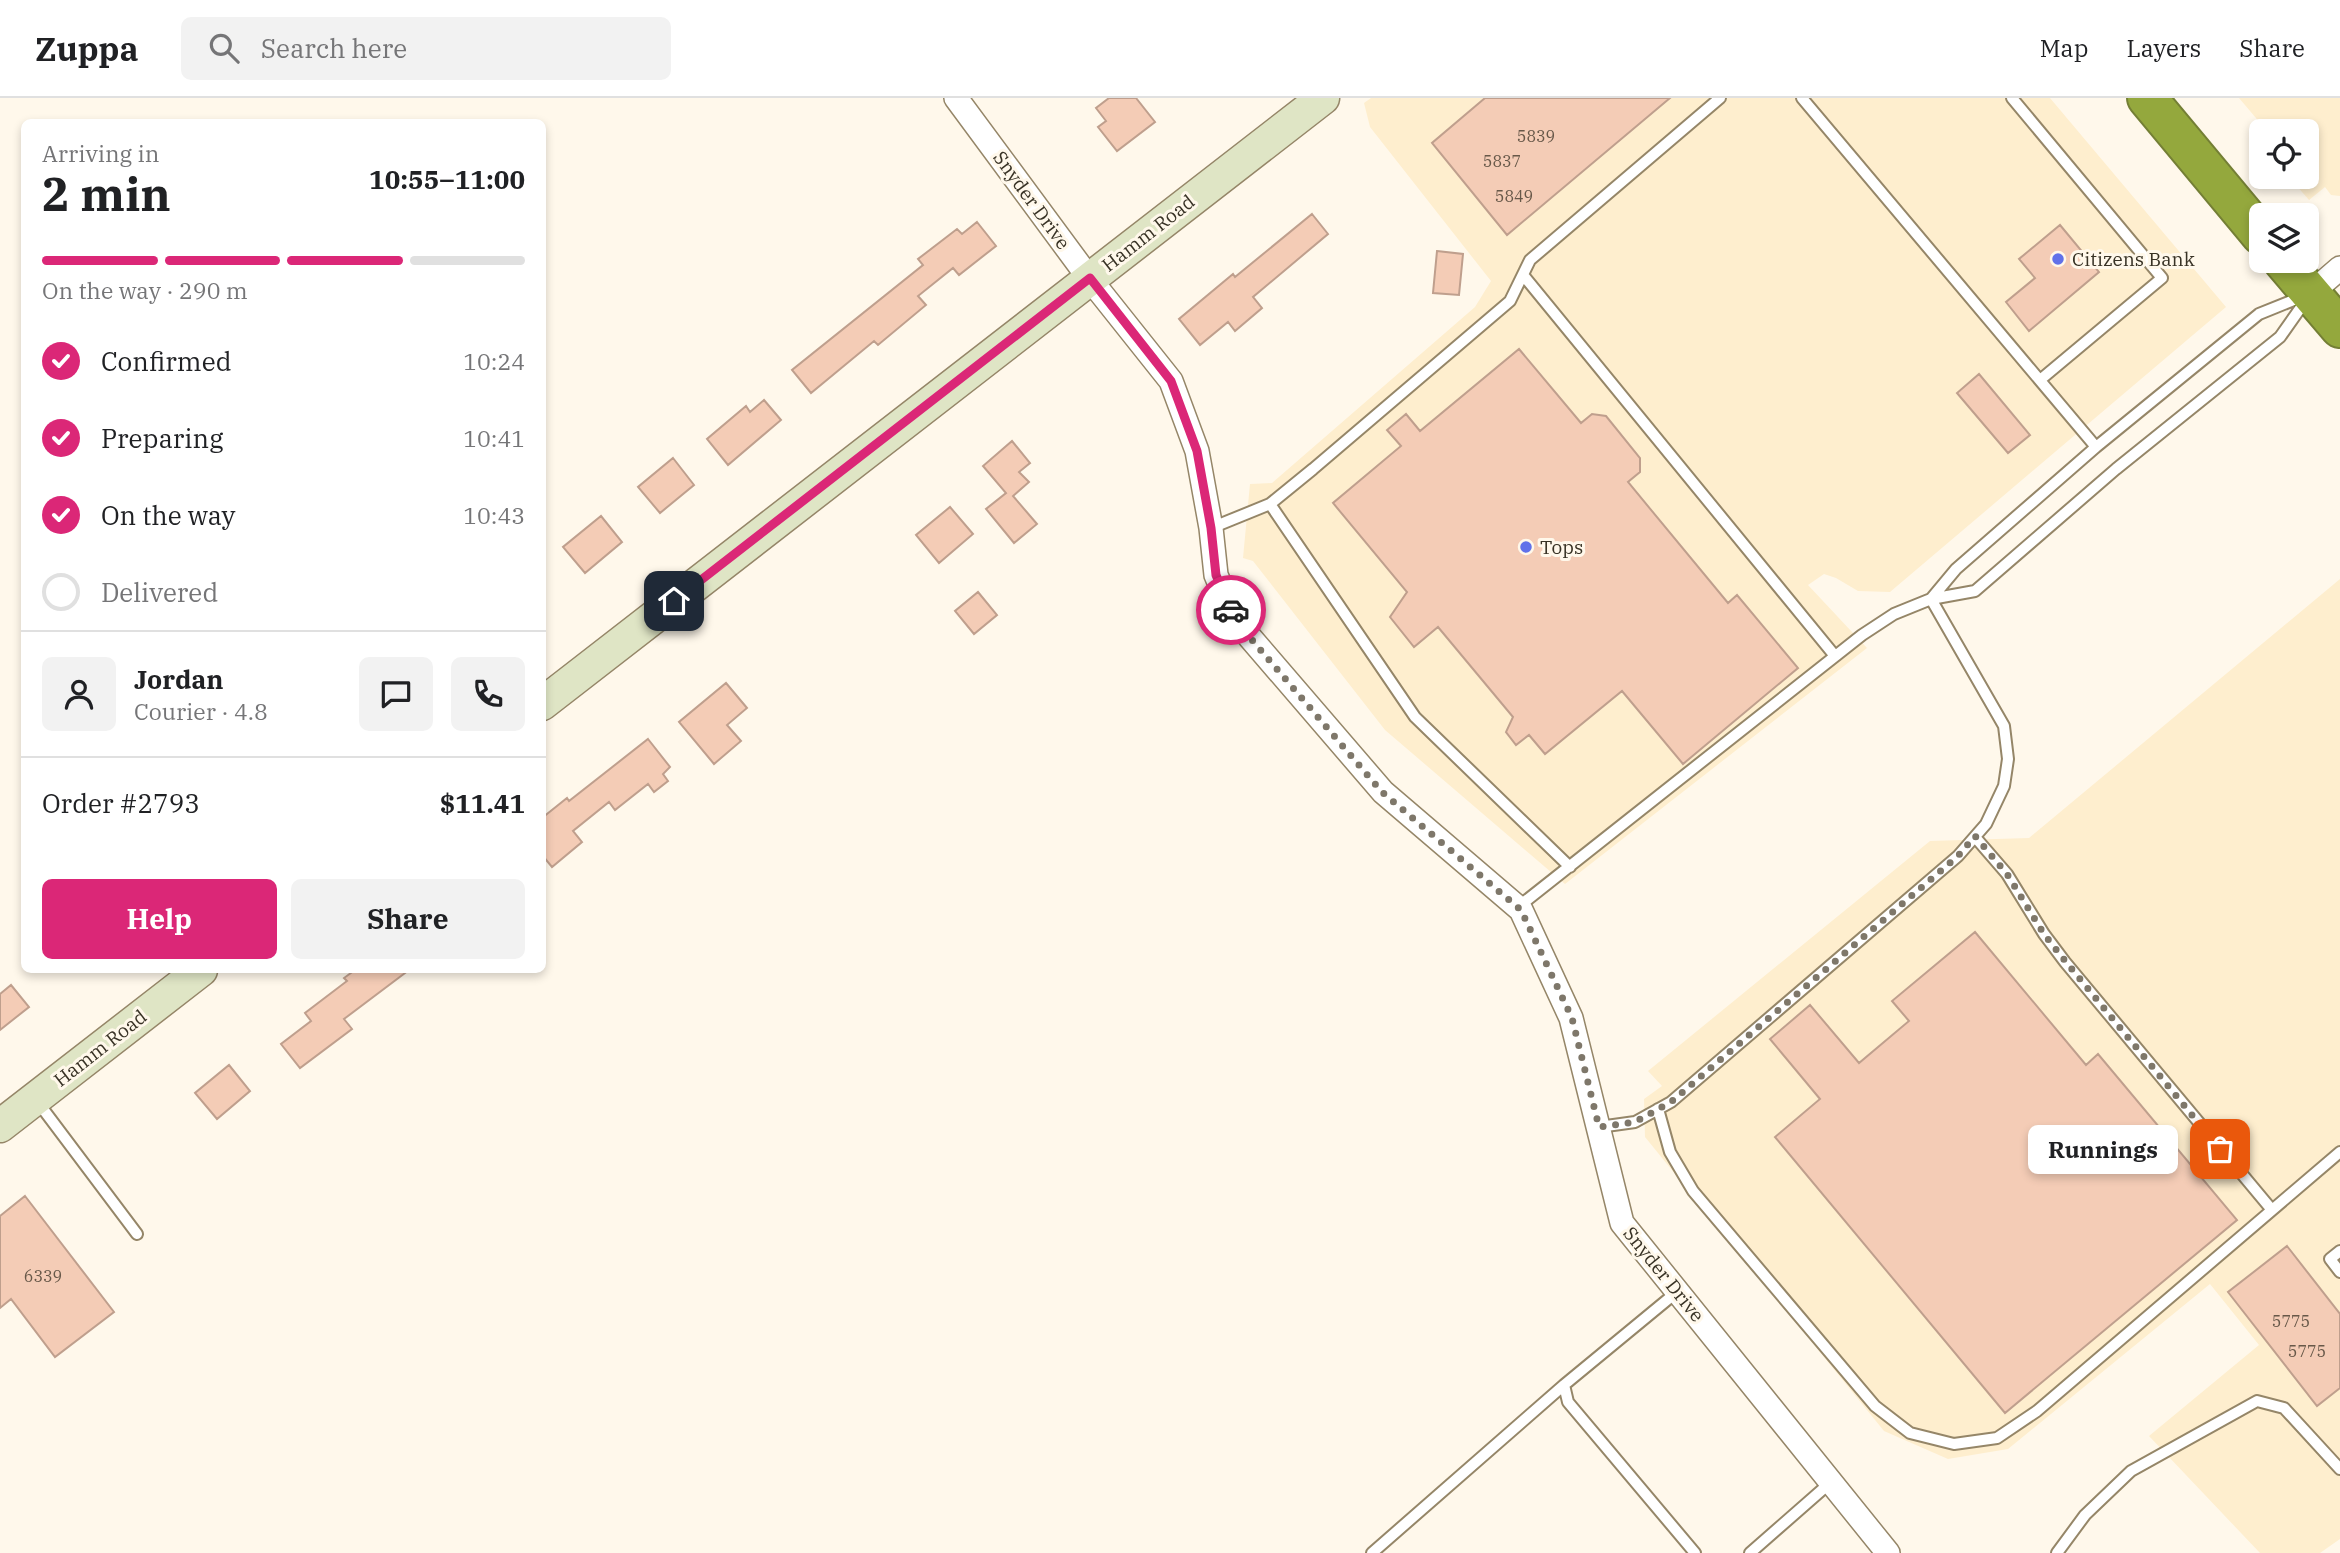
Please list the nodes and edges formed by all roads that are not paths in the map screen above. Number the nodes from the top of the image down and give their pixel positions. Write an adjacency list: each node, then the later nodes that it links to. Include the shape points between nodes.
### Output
1 (956, 98): 11 (street, Snyder Drive)
2 (1323, 98): 11 (street, Hamm Road)
3 (1720, 98): 10 (lane, via 1530,260)
4 (1802, 98): 14 (lane)
5 (2012, 98): 14 (lane, via 2162,278)
6 (2147, 98): 7 (highway)
7 (2249, 221)
8 (2340, 268): 12 (street)
9 (2294, 273): 12 (highway)
10 (1523, 275): 16 (lane, via 1510,301); 19 (lane)
11 (1090, 278): 17 (street, Snyder Drive, via 1171,381 1197,451); 20 (street, Hamm Road)
12 (2311, 293): 13 (highway); 15 (lane, via 2259,314); 18 (lane, via 2280,337 2116,468 1975,591)
13 (2340, 328)
14 (2040, 380): 15 (lane)
15 (2096, 447): 18 (lane, via 1956,569)
16 (1270, 504): 17 (lane); 22 (lane, via 1415,717)
17 (1211, 528): 23 (street, Snyder Drive, via 1216,575 1235,620 1382,792)
18 (1931, 599): 19 (lane, via 1894,614); 21 (lane, via 2004,726 2008,759 2004,786)
19 (1835, 656): 22 (lane)
20 (546, 701)
21 (1975, 836): 26 (lane, via 1947,866); 30 (lane, via 2007,874 2066,962)
22 (1570, 867): 23 (lane)
23 (1518, 908): 28 (street, Snyder Drive, via 1572,1018)
24 (197, 973): 25 (street, Hamm Road)
25 (35, 1099): 27 (street, Hamm Road); 31 (lane)
26 (1658, 1109): 28 (lane, via 1635,1122); 30 (lane, via 1670,1152 1693,1191 1875,1406 1910,1433 1954,1444 1997,1438 2037,1411)
27 (0, 1126)
28 (1599, 1127): 34 (street, Snyder Drive, via 1622,1223)
29 (2340, 1152): 30 (lane)
30 (2272, 1210)
31 (137, 1234)
32 (2340, 1251): 33 (lane, via 2330,1259)
33 (2340, 1272)
34 (1678, 1292): 35 (lane); 37 (street, Snyder Drive)
35 (1564, 1385): 38 (lane); 39 (lane, via 1568,1402)
36 (2340, 1469): 42 (lane, via 2284,1408 2257,1401 2131,1471 2085,1515)
37 (1831, 1482): 40 (lane); 41 (street, Snyder Drive)
38 (1372, 1553)
39 (1695, 1553)
40 (1750, 1553)
41 (1888, 1553)
42 (2057, 1553)

